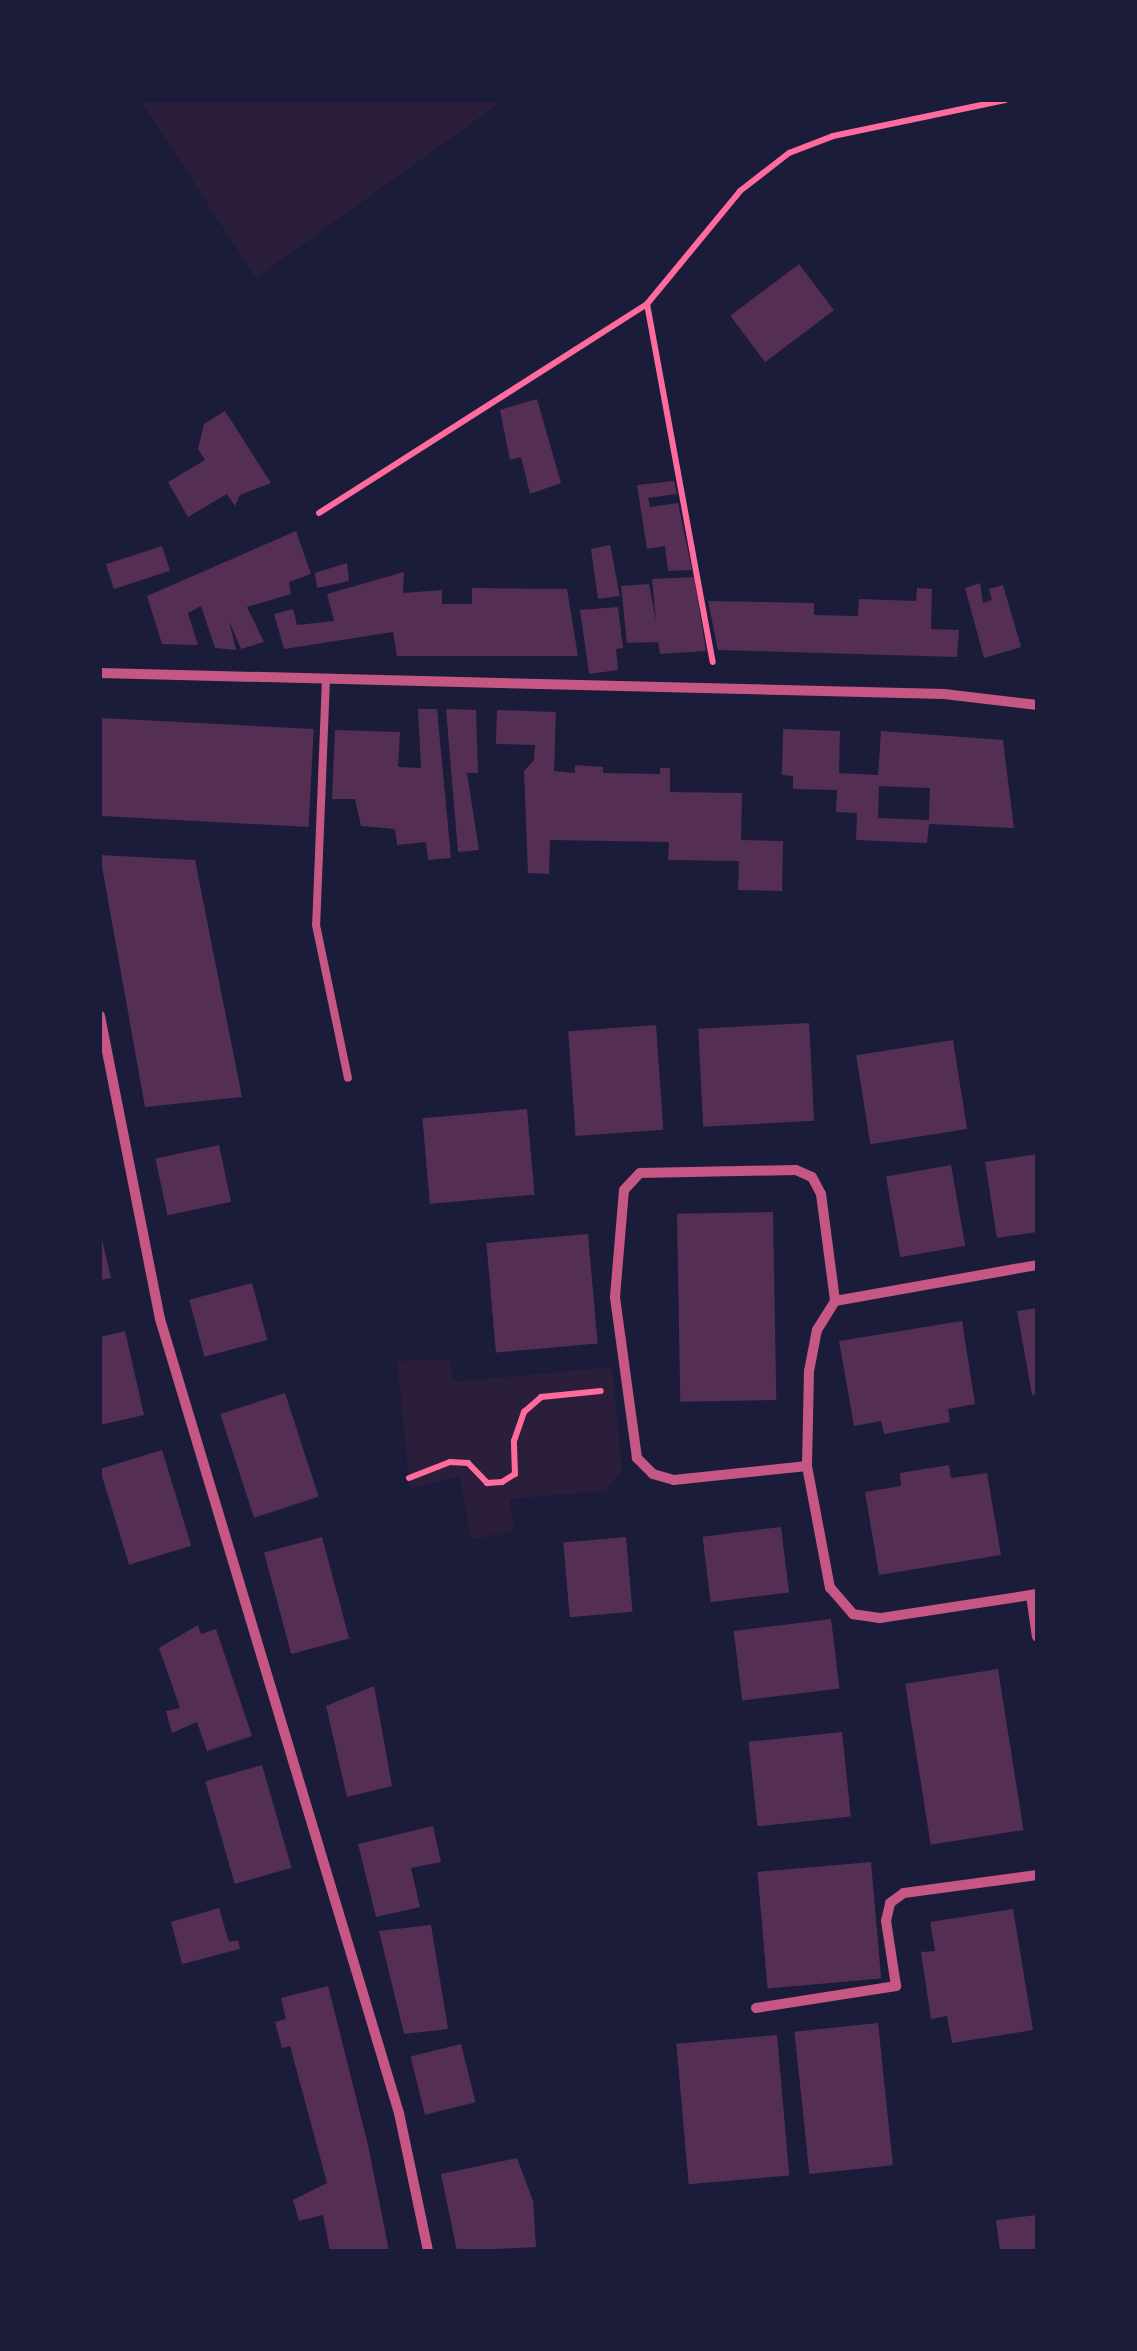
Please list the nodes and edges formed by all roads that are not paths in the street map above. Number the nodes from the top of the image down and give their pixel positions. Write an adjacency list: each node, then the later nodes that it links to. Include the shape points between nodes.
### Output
1 (100, 673): 2 (street)
2 (326, 678): 3 (street, via 944,694); 5 (lane, via 316,925)
3 (1037, 705)
4 (100, 1016): 13 (street, via 160,1319 399,2113)
5 (348, 1078)
6 (1037, 1265): 7 (street)
7 (835, 1301): 8 (street, via 816,1330); 8 (street, via 812,1178 796,1170 640,1173 624,1190 616,1297 637,1458 653,1474 674,1480)
8 (807, 1466): 9 (street, via 830,1588 852,1614 880,1618)
9 (1034, 1594): 10 (street)
10 (1037, 1637)
11 (1037, 1875): 12 (street, via 904,1893 890,1904 886,1921 896,1986)
12 (756, 2008)
13 (428, 2251)

